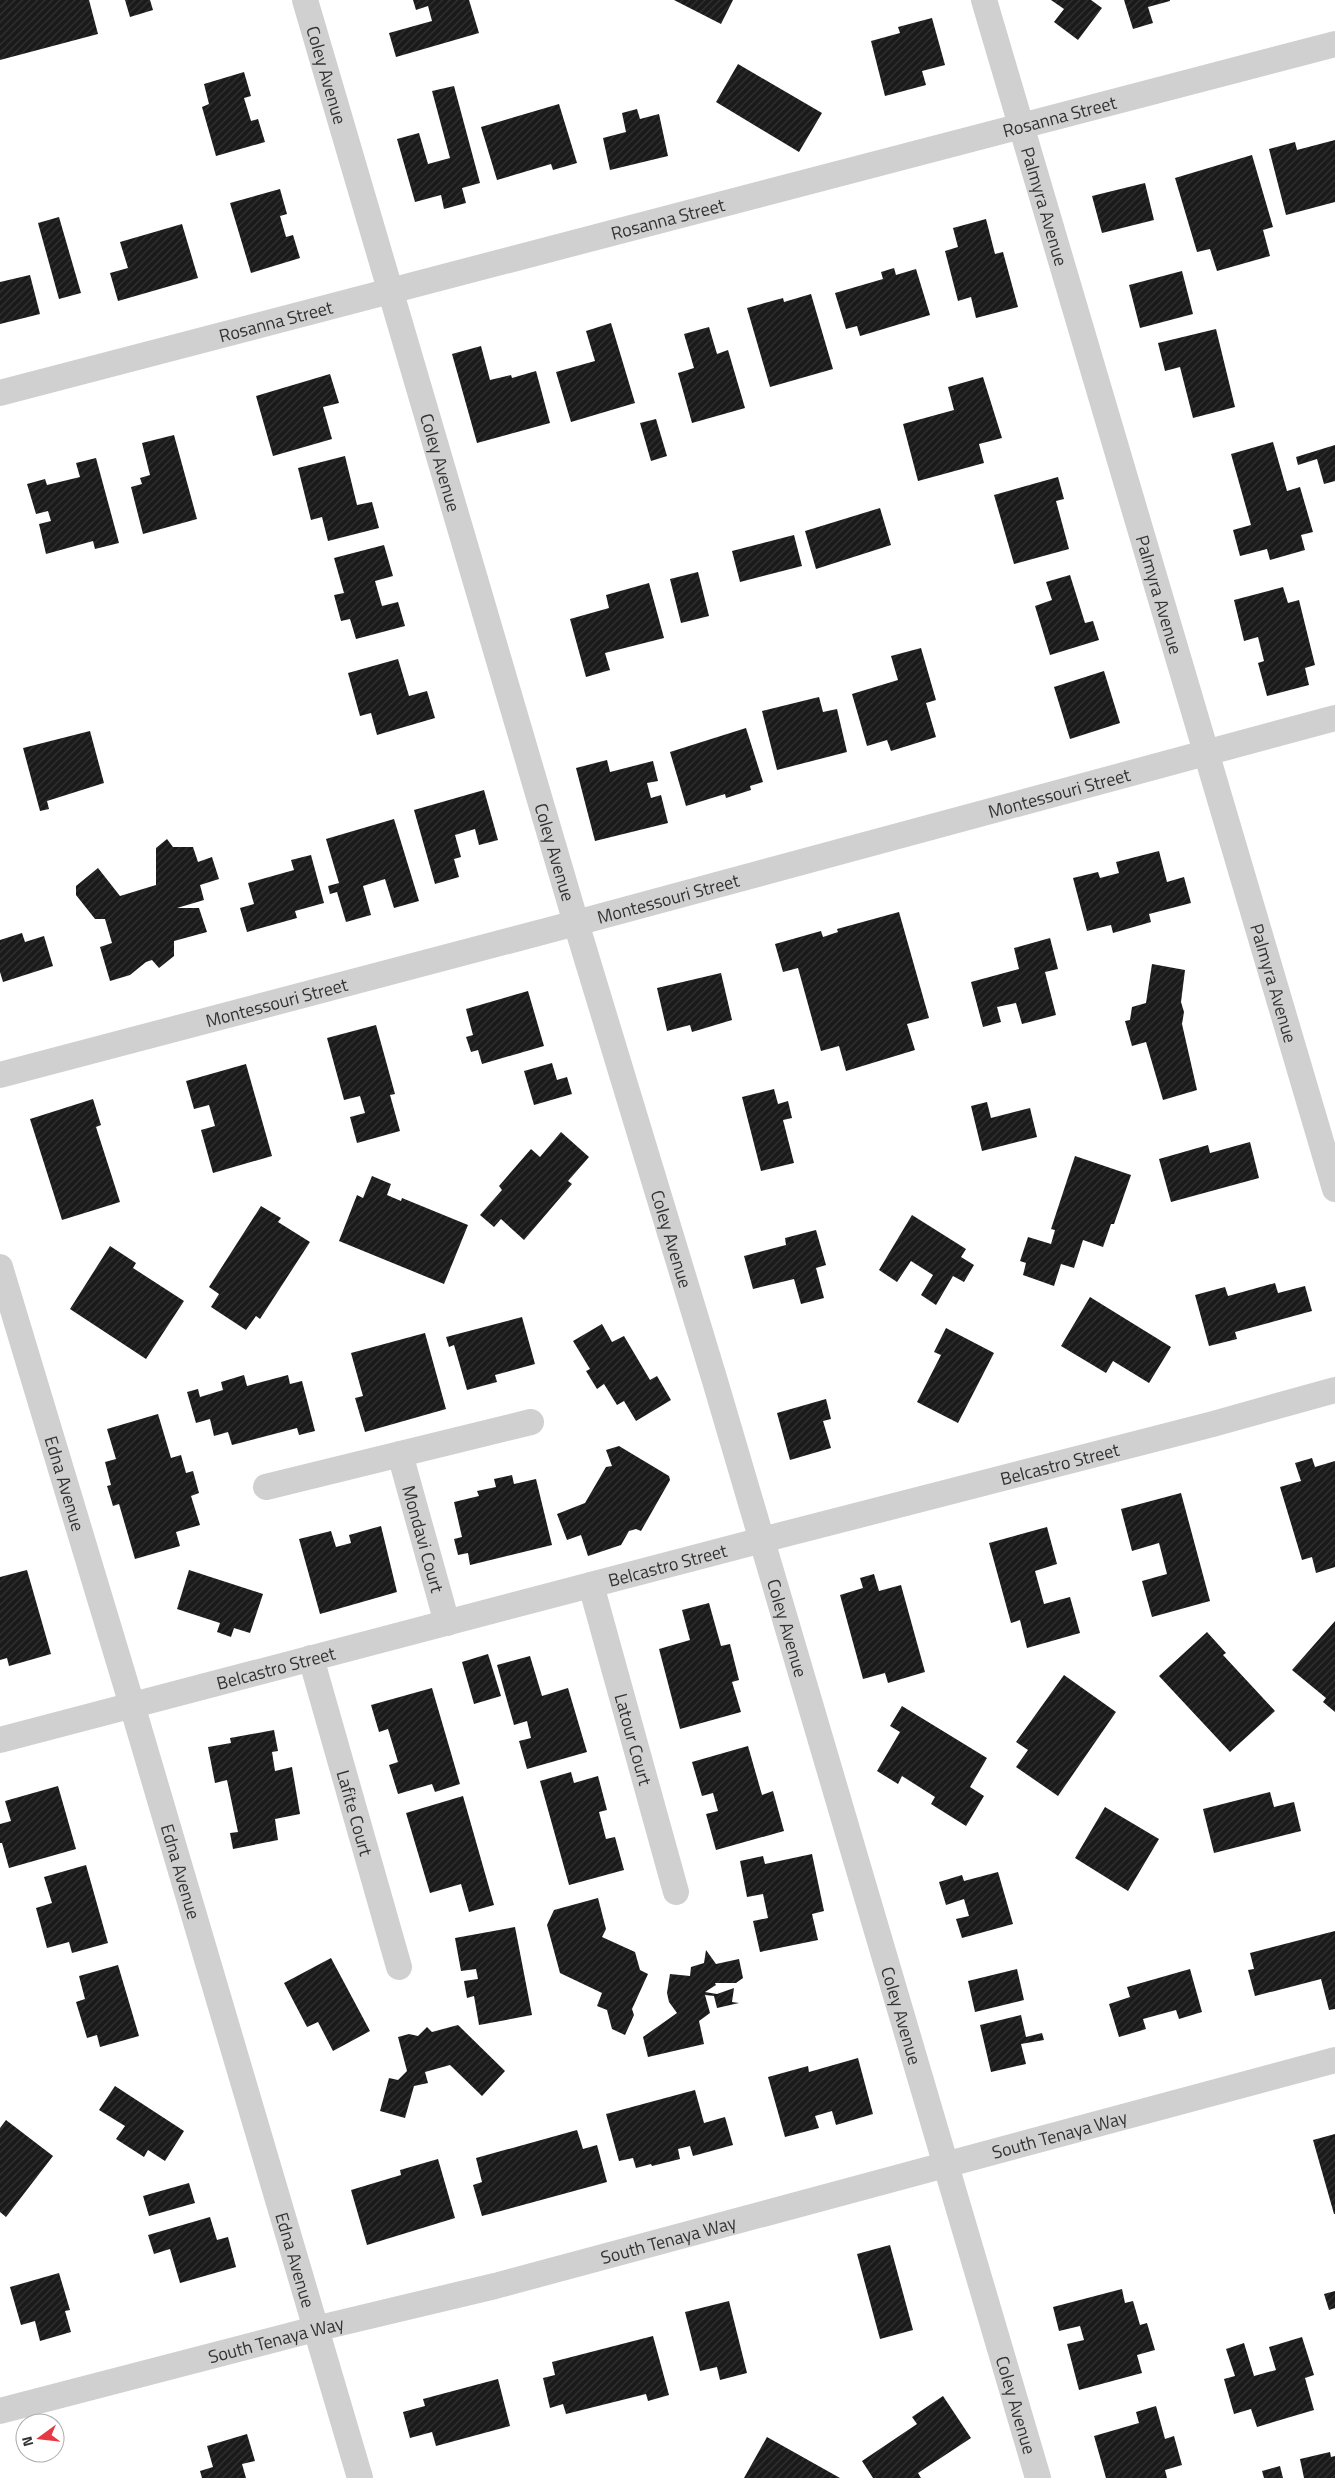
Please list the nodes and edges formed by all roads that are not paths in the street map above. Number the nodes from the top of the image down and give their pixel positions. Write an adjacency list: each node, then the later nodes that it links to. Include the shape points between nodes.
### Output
1 (305, 0): 5 (street, Coley Avenue)
2 (984, 0): 4 (street, Palmyra Avenue)
3 (1335, 44): 4 (street, Rosanna Street)
4 (1021, 126): 5 (street, Rosanna Street); 8 (street, Palmyra Avenue)
5 (391, 291): 6 (street, Rosanna Street); 9 (street, Coley Avenue)
6 (0, 393)
7 (1335, 718): 8 (street, Montessouri Street)
8 (1206, 752): 9 (street, Montessouri Street); 11 (street, Palmyra Avenue)
9 (576, 923): 10 (street, Montessouri Street); 17 (street, Coley Avenue)
10 (0, 1074)
11 (1335, 1188)
12 (0, 1267): 21 (street, Edna Avenue)
13 (1335, 1390): 17 (street, Belcastro Street)
14 (531, 1422): 15 (street)
15 (400, 1454): 16 (street); 19 (street, Mondavi Court)
16 (266, 1487)
17 (762, 1540): 18 (street, Belcastro Street); 26 (street, Coley Avenue)
18 (591, 1585): 19 (street, Belcastro Street); 23 (street, Latour Court)
19 (447, 1623): 20 (street, Belcastro Street)
20 (311, 1658): 21 (street, Belcastro Street); 24 (street, Lafite Court)
21 (132, 1705): 22 (street, Belcastro Street); 27 (street, Edna Avenue)
22 (0, 1740)
23 (676, 1892)
24 (399, 1967)
25 (1335, 2060): 26 (street, South Tenaya Way)
26 (945, 2164): 27 (street, South Tenaya Way, via 496,2286); 30 (street, Coley Avenue)
27 (315, 2329): 28 (street, South Tenaya Way); 29 (street, Edna Avenue)
28 (0, 2411)
29 (360, 2478)
30 (1038, 2478)

